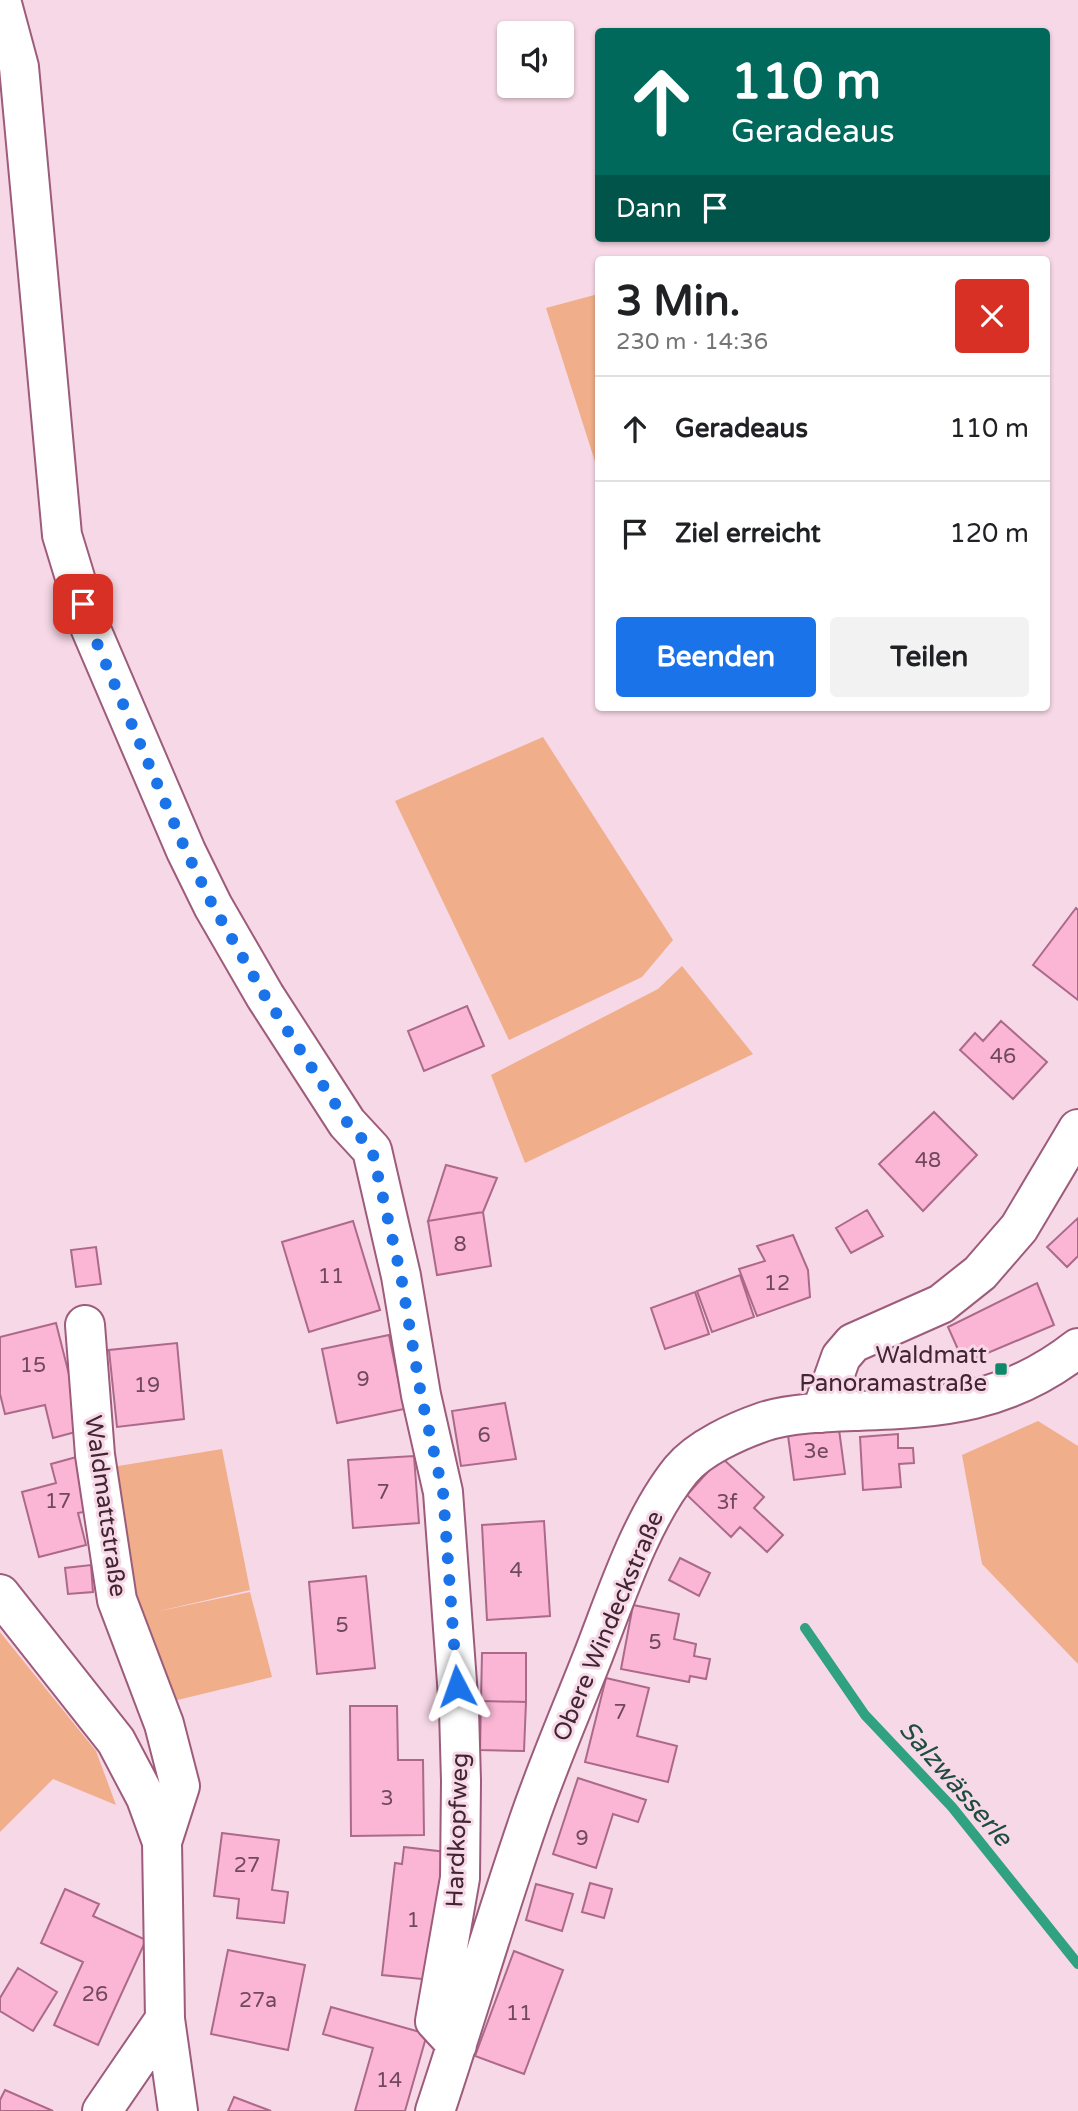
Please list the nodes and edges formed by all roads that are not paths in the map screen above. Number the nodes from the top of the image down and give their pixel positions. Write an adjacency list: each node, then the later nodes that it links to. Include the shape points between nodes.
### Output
1 (1, 0): 9 (street, Hardkopfweg, via 19,67 62,535 90,627 213,906 265,996 340,1111 372,1150 401,1276 443,1492 459,1710 460,1878 435,2021)
2 (1078, 1129): 5 (street, via 1019,1228 980,1273 941,1304 853,1343 841,1357)
3 (85, 1325): 7 (street, Waldmattstraße, via 95,1455 117,1600 164,1724 180,1786)
4 (1078, 1348): 5 (street, Obere Windeckstraße, via 1016,1387 990,1397 954,1405)
5 (821, 1413): 9 (street, Obere Windeckstraße, via 765,1421 717,1442 682,1468 655,1510 625,1574 528,1821)
6 (0, 1594): 7 (street, Waldmattstraße, via 116,1741 146,1798)
7 (162, 1842): 8 (street, Waldmattstraße)
8 (165, 2019): 10 (street); 11 (street, Waldmattstraße)
9 (457, 2045): 12 (street, Obere Windeckstraße)
10 (102, 2111)
11 (178, 2111)
12 (435, 2111)

